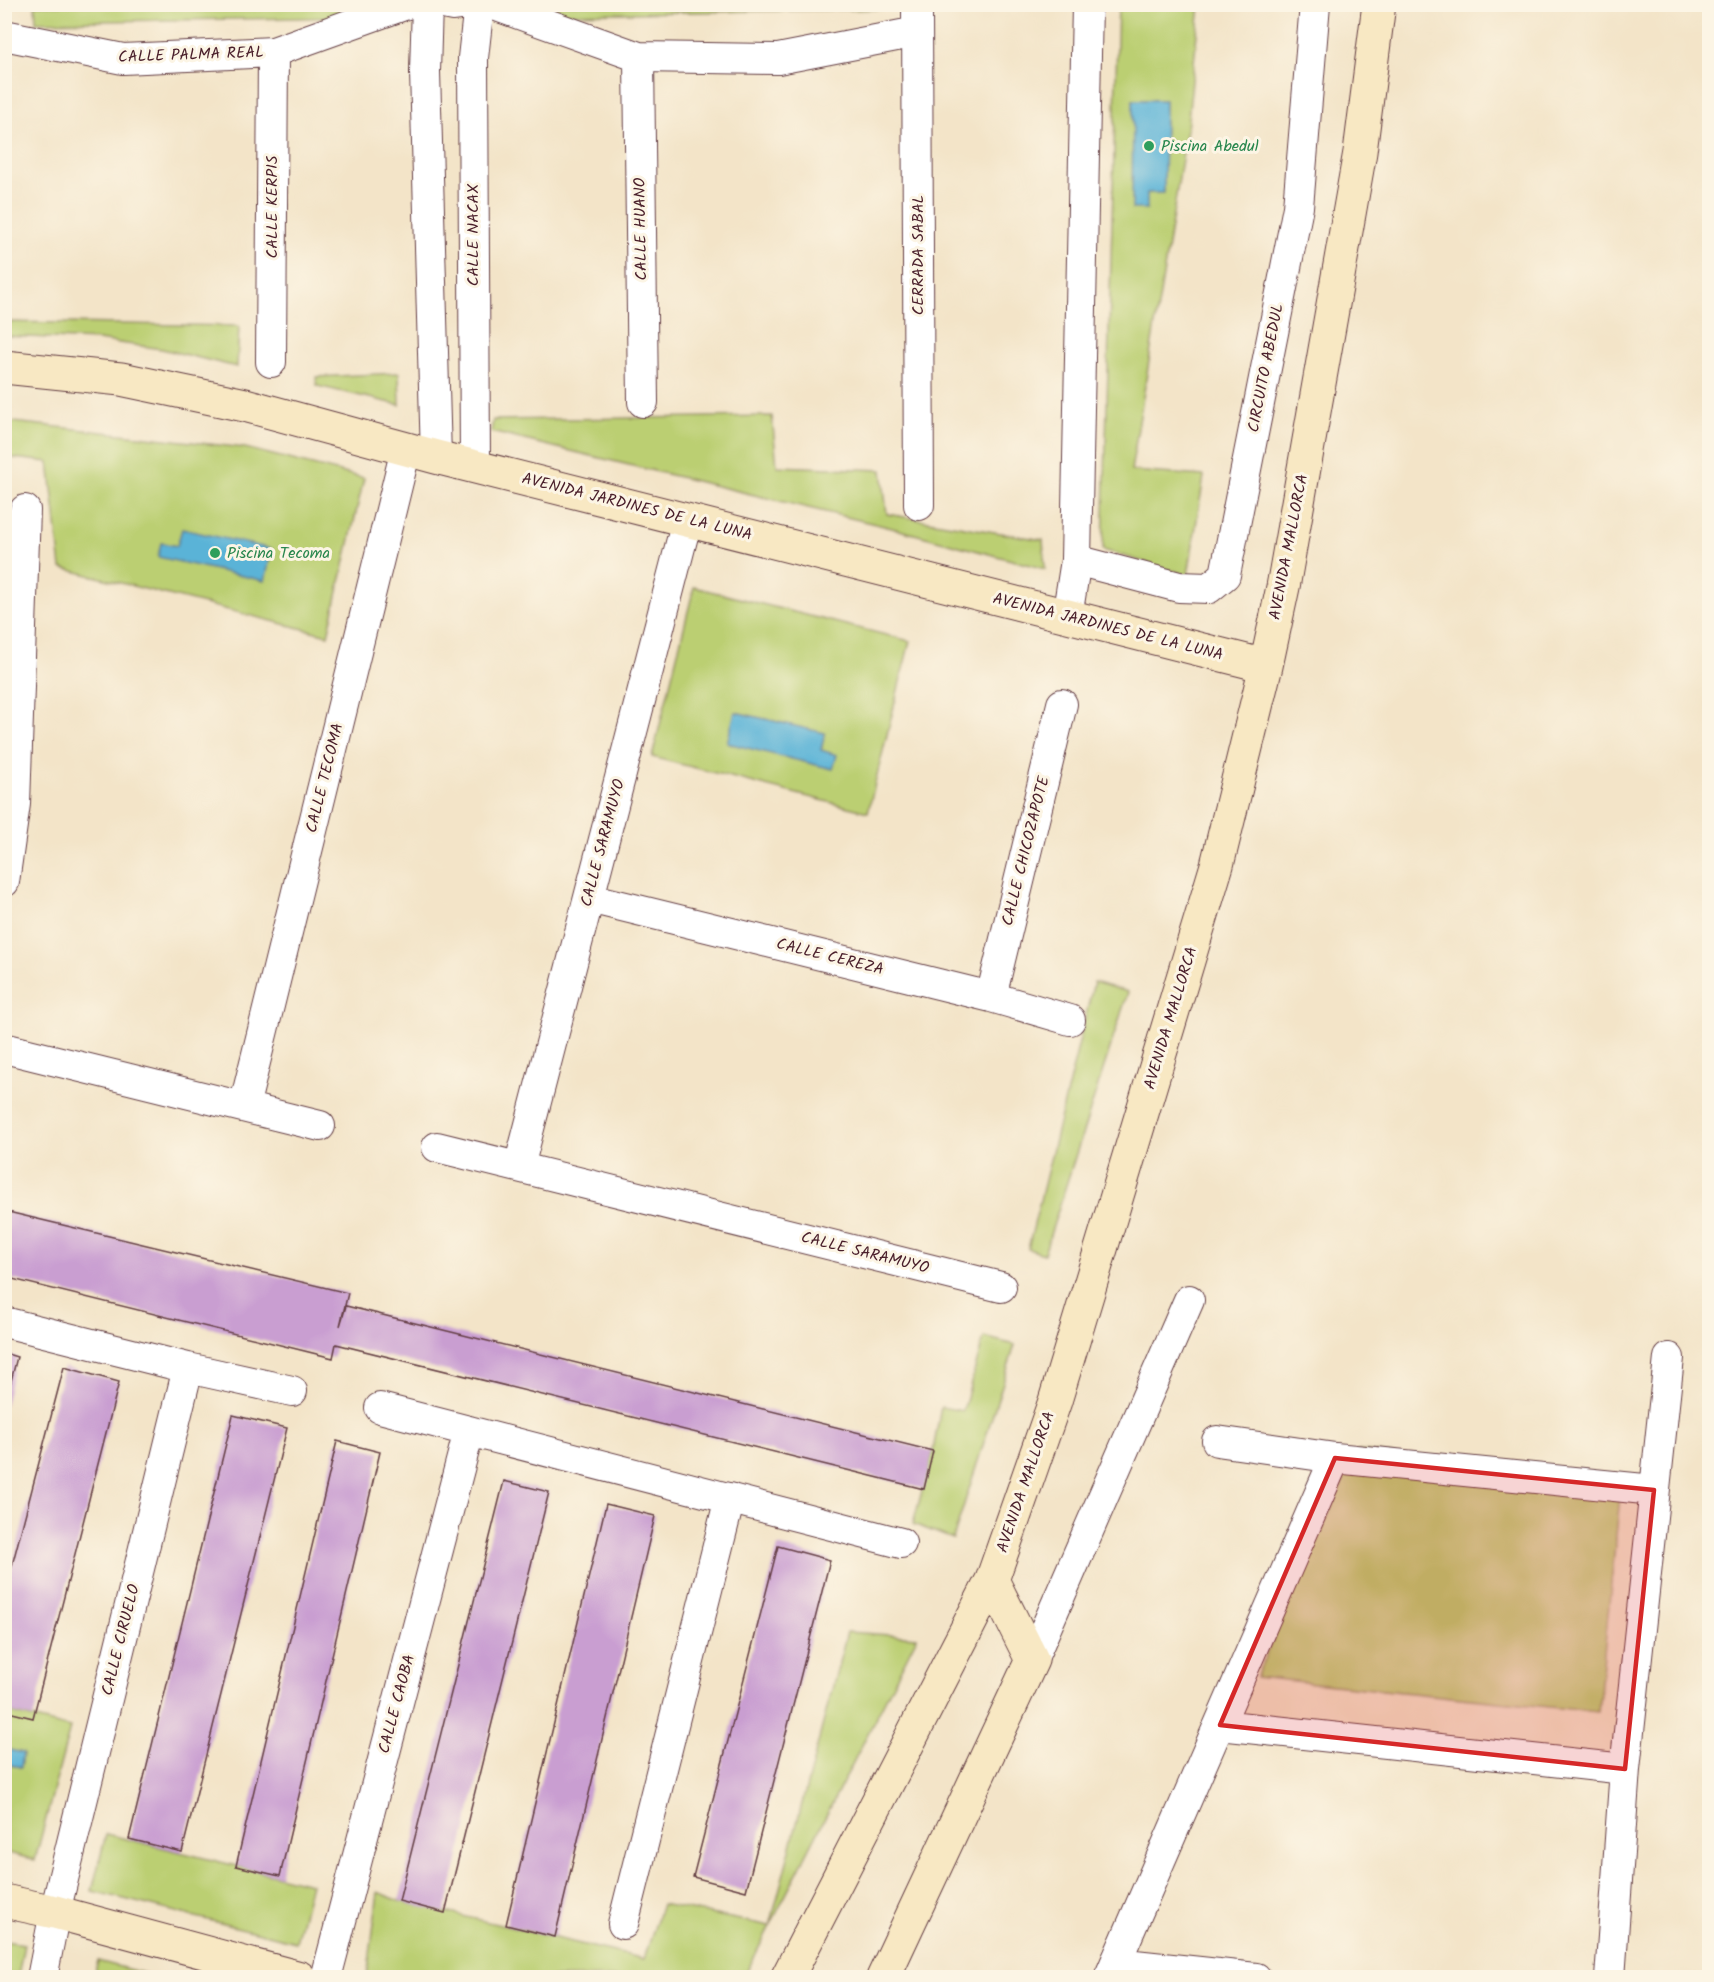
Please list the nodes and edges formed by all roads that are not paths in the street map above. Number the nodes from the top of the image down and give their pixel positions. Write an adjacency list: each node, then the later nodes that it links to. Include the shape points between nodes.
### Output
1 (407, 4): 12 (street, CALLE PALMA REAL)
2 (426, 4): 17 (street)
3 (443, 4): 4 (street)
4 (468, 4)
5 (478, 4): 18 (street, CALLE NACAX, via 472,58)
6 (491, 4): 13 (street)
7 (1087, 4): 22 (street)
8 (1315, 4): 22 (street, CIRCUITO ABEDUL, via 1298,207 1225,575 1209,588 1179,587)
9 (1379, 4): 24 (main road, AVENIDA MALLORCA, via 1360,152)
10 (917, 18): 13 (street, via 778,59); 19 (street, CERRADA SABAL)
11 (4, 35): 12 (street, CALLE PALMA REAL, via 123,60)
12 (273, 52): 14 (street, CALLE KERPIS)
13 (639, 57): 16 (street, CALLE HUANO)
14 (271, 362)
15 (4, 367): 17 (main road, AVENIDA JARDINES DE LA LUNA, via 121,379 245,405)
16 (643, 402)
17 (421, 453): 18 (main road, AVENIDA JARDINES DE LA LUNA); 31 (street, CALLE TECOMA)
18 (475, 466): 21 (main road, AVENIDA JARDINES DE LA LUNA)
19 (919, 505)
20 (25, 510): 26 (street, via 15,804)
21 (687, 520): 23 (main road, AVENIDA JARDINES DE LA LUNA); 27 (street, CALLE SARAMUYO)
22 (1076, 560): 23 (street)
23 (1067, 617): 24 (main road, AVENIDA JARDINES DE LA LUNA)
24 (1266, 666): 48 (main road, AVENIDA MALLORCA, via 1217,865 1055,1401)
25 (1062, 704): 28 (street, CALLE CHICOZAPOTE)
26 (4, 882)
27 (589, 897): 28 (street, CALLE CEREZA); 34 (street, CALLE SARAMUYO)
28 (991, 998): 29 (street, CALLE CEREZA)
29 (1070, 1020)
30 (4, 1048): 31 (street)
31 (244, 1107): 32 (street)
32 (320, 1126)
33 (437, 1147): 34 (street, CALLE SARAMUYO)
34 (519, 1167): 35 (street, CALLE SARAMUYO)
35 (1001, 1287)
36 (1189, 1300): 49 (street)
37 (4, 1322): 39 (street)
38 (1669, 1358): 45 (street)
39 (188, 1368): 40 (street); 53 (street, CALLE CIRUELO)
40 (292, 1391)
41 (380, 1408): 42 (street)
42 (469, 1431): 46 (street); 59 (street, CALLE CAOBA)
43 (1217, 1441): 44 (street)
44 (1335, 1458): 45 (street); 50 (street)
45 (1654, 1490): 51 (street)
46 (730, 1498): 47 (street); 54 (street)
47 (901, 1543)
48 (992, 1580): 49 (main road); 60 (main road, AVENIDA MALLORCA)
49 (1032, 1660): 61 (main road)
50 (1220, 1725): 51 (street); 56 (street)
51 (1625, 1769): 63 (street)
52 (4, 1901): 53 (main road)
53 (55, 1912): 55 (main road); 57 (street, CALLE CIRUELO)
54 (623, 1924)
55 (239, 1969): 58 (main road)
56 (1112, 1970): 62 (street)
57 (42, 1977)
58 (300, 1977)
59 (326, 1977)
60 (787, 1977)
61 (883, 1977)
62 (1256, 1977)
63 (1610, 1977)

